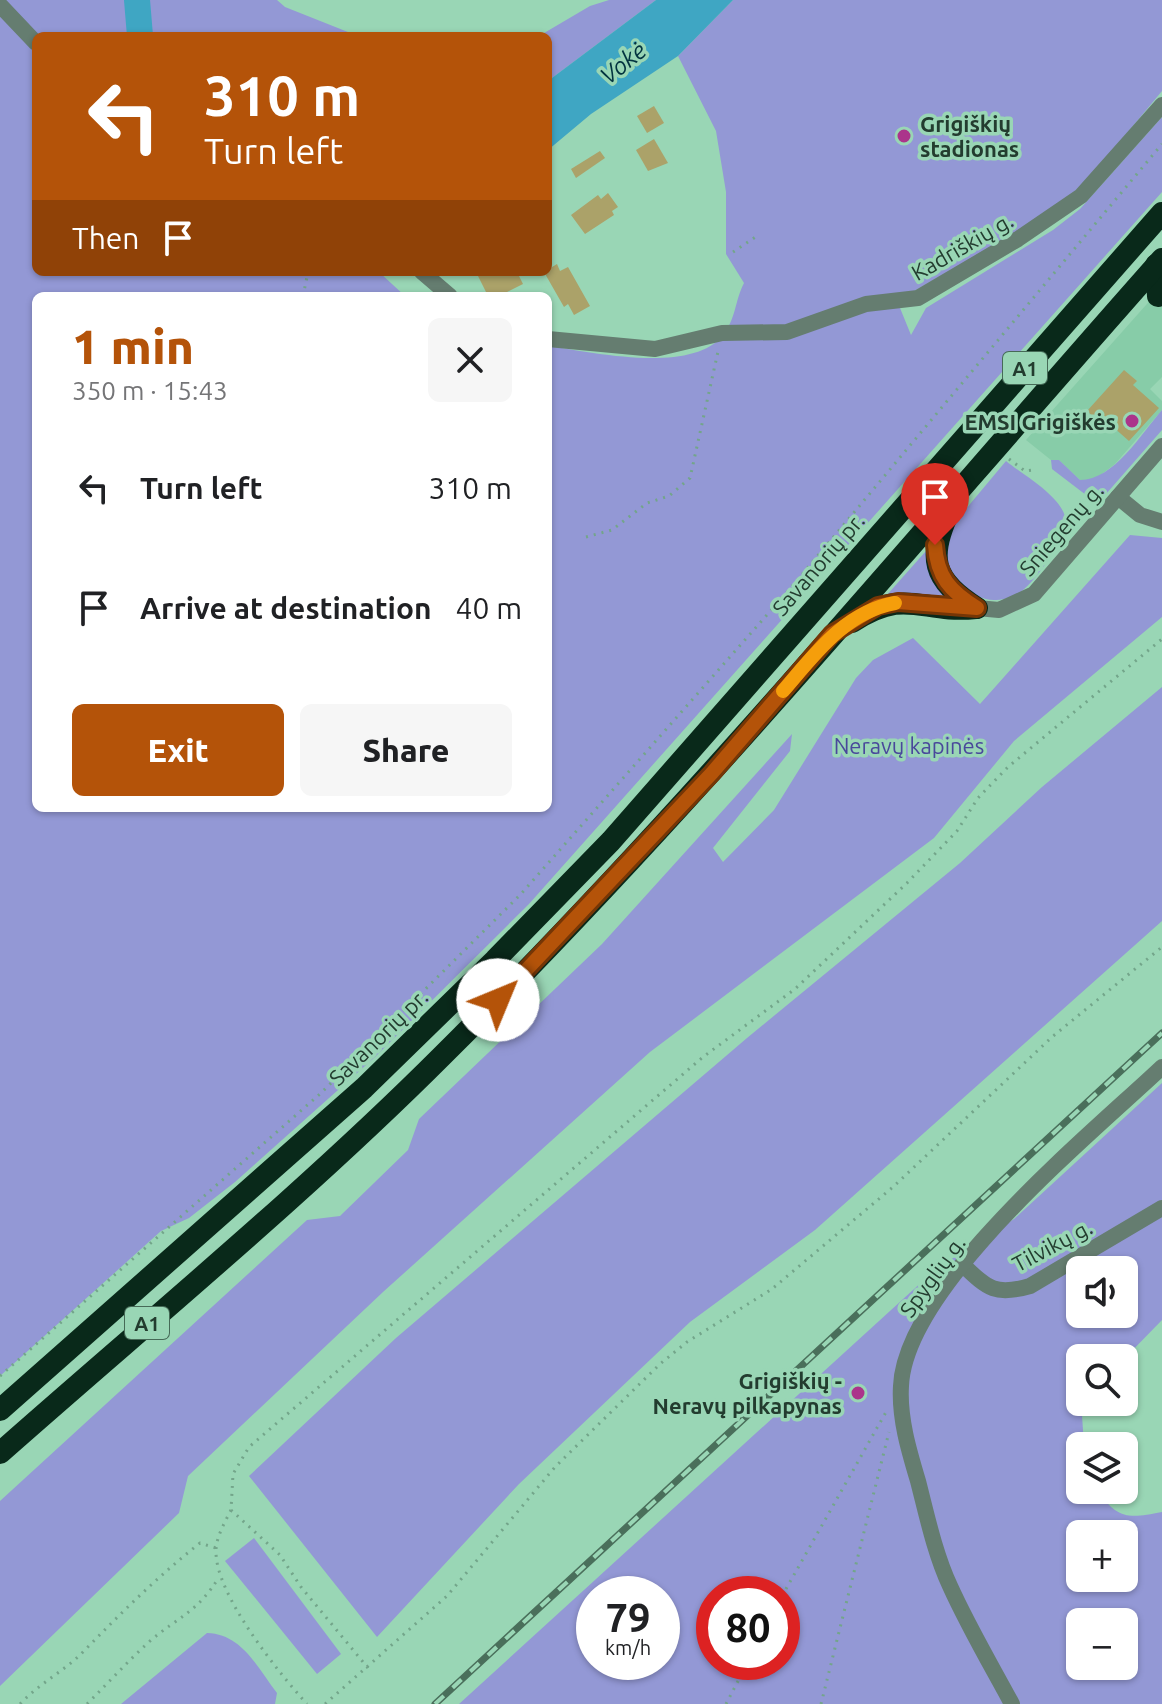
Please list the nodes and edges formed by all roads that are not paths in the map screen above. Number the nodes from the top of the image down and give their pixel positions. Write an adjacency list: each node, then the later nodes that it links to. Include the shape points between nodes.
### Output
1 (0, 5): 2 (street)
2 (32, 39)
3 (1162, 105): 9 (street, Kadriškių g., via 1081,196 918,298 866,304 787,332 722,333 655,349)
4 (1162, 213): 17 (highway, Savanorių pr. / A1, via 611,841)
5 (1159, 262): 8 (highway); 11 (highway, A1)
6 (427, 276): 7 (street)
7 (445, 292)
8 (1158, 296)
9 (552, 339)
10 (1162, 446): 12 (street, Sniegenų g.)
11 (968, 479): 14 (highway, via 940,534 936,559 946,585); 15 (highway, A1)
12 (1118, 497): 13 (street, via 1140,515); 14 (street, Sniegenų g., via 1034,594 999,610)
13 (1162, 522)
14 (977, 608): 15 (highway, via 898,602 878,606)
15 (832, 634): 22 (highway, A1, via 712,773 440,1059)
16 (1162, 1067): 19 (street, Spyglių g., via 1012,1209)
17 (364, 1088): 20 (highway); 21 (highway, Savanorių pr. / A1)
18 (1162, 1208): 19 (street, Tilvikų g., via 1030,1286 1007,1293 991,1289)
19 (963, 1265): 23 (street, Spyglių g., via 907,1356 901,1386 906,1440 949,1584)
20 (0, 1390)
21 (0, 1410)
22 (0, 1453)
23 (1012, 1704)

